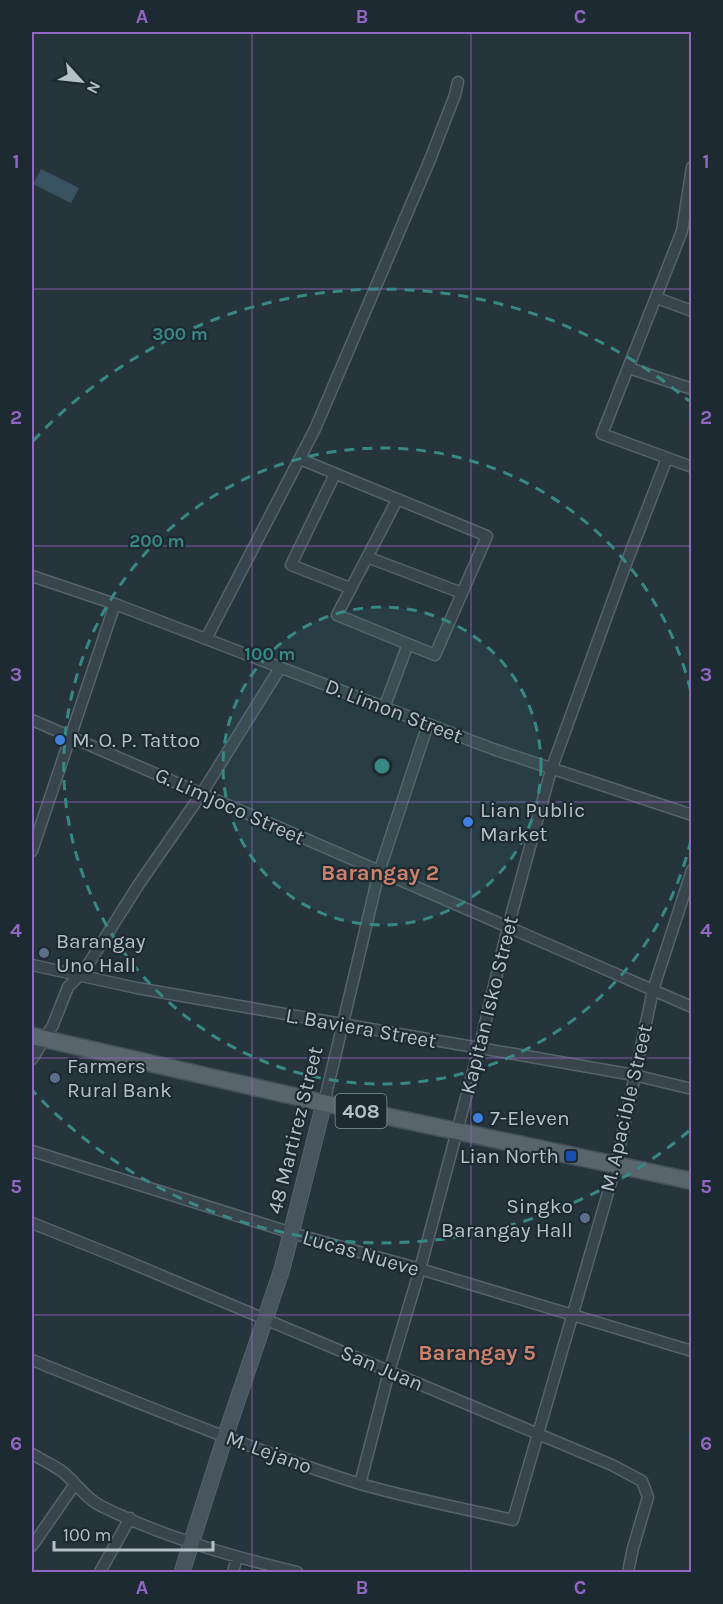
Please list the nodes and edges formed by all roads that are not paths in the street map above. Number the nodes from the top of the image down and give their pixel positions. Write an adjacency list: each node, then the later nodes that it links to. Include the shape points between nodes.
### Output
1 (458, 82): 9 (street, via 388,261)
2 (692, 167): 3 (street)
3 (687, 233): 4 (street)
4 (657, 298): 5 (street); 6 (street)
5 (692, 311)
6 (629, 368): 7 (street); 8 (street, via 602,434)
7 (692, 389)
8 (667, 458): 10 (street); 25 (street, Kapitan Isko Street)
9 (300, 459): 11 (street); 18 (street)
10 (692, 467)
11 (335, 474): 12 (street); 15 (street, via 291,565)
12 (397, 500): 13 (street); 16 (street, via 486,536)
13 (367, 557): 15 (street); 16 (street)
14 (32, 576): 17 (street, D. Limon Street)
15 (350, 588): 19 (street, via 337,615)
16 (462, 593): 19 (street, via 435,655)
17 (116, 604): 18 (street, D. Limon Street); 24 (street)
18 (206, 639): 20 (street, D. Limon Street)
19 (408, 644): 21 (street)
20 (280, 668): 21 (street, D. Limon Street); 26 (street)
21 (384, 708): 23 (street, D. Limon Street)
22 (32, 720): 24 (street, G. Limjoco Street)
23 (428, 724): 25 (street, D. Limon Street); 30 (street, 48 Martirez Street)
24 (72, 736): 26 (street, G. Limjoco Street); 28 (street)
25 (551, 770): 27 (street, D. Limon Street); 31 (street, Kapitan Isko Street)
26 (202, 793): 30 (street, G. Limjoco Street); 33 (street)
27 (692, 815)
28 (32, 851)
29 (692, 870): 34 (street, M. Apacible Street)
30 (379, 872): 31 (street, G. Limjoco Street); 36 (street, 48 Martirez Street)
31 (508, 927): 34 (street, G. Limjoco Street); 38 (street, Kapitan Isko Street)
32 (32, 965): 33 (street, L. Baviera Street)
33 (78, 976): 36 (street, L. Baviera Street); 37 (street, via 64,993 52,1025)
34 (653, 990): 35 (street, G. Limjoco Street); 40 (street, M. Apacible Street)
35 (692, 1007)
36 (342, 1024): 38 (street, L. Baviera Street); 42 (street, 48 Martirez Street)
37 (38, 1037): 39 (street); 42 (main road, 408)
38 (479, 1049): 40 (street, L. Baviera Street); 43 (street, Kapitan Isko Street)
39 (32, 1059)
40 (633, 1075): 41 (street, L. Baviera Street); 45 (street, M. Apacible Street)
41 (692, 1089)
42 (324, 1103): 43 (main road, 408); 48 (street, 48 Martirez Street)
43 (457, 1132): 45 (main road, 408); 49 (street, Kapitan Isko Street)
44 (32, 1151): 48 (street, Lucas Nueve)
45 (616, 1165): 46 (main road, 408); 50 (street, M. Apacible Street)
46 (692, 1181)
47 (32, 1223): 51 (street, San Juan)
48 (292, 1233): 49 (street, Lucas Nueve); 51 (street, 48 Martirez Street)
49 (420, 1269): 50 (street, Lucas Nueve); 54 (street, Kapitan Isko Street)
50 (573, 1316): 52 (street, Lucas Nueve); 55 (street, M. Apacible Street)
51 (265, 1318): 54 (street, San Juan); 56 (street, 48 Martirez Street)
52 (692, 1351)
53 (32, 1360): 56 (street, M. Lejano)
54 (389, 1372): 55 (street, San Juan); 59 (street, Kapitan Isko Street)
55 (537, 1433): 61 (street, M. Apacible Street); 69 (street, San Juan, via 642,1481 648,1497)
56 (225, 1437): 59 (street, M. Lejano); 62 (street, 48 Martirez Street)
57 (32, 1454): 58 (street)
58 (75, 1484): 60 (street, via 100,1506); 63 (street)
59 (360, 1484): 61 (street, M. Lejano)
60 (130, 1518): 62 (street); 65 (street)
61 (513, 1520)
62 (191, 1543): 64 (street); 66 (street, 48 Martirez Street)
63 (32, 1546)
64 (237, 1557): 67 (street); 68 (street)
65 (100, 1572)
66 (182, 1572)
67 (233, 1572)
68 (297, 1572)
69 (628, 1572)

